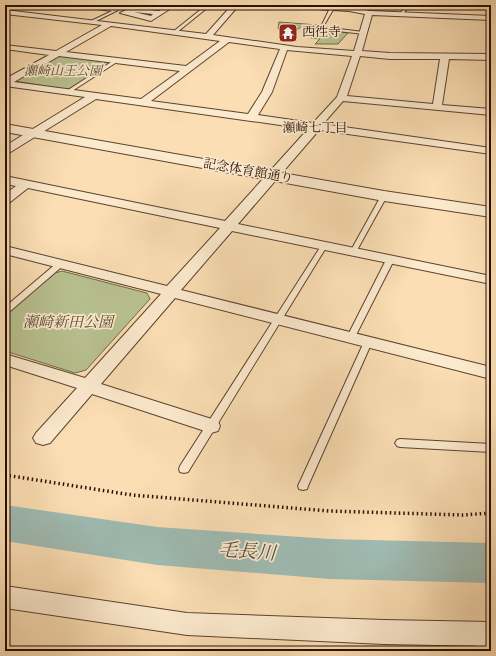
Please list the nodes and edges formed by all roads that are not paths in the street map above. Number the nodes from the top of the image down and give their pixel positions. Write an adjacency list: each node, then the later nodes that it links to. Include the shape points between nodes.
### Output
1 (70, 5): 15 (lane, via 116,10)
2 (173, 5): 10 (street)
3 (236, 5): 20 (street)
4 (284, 5): 8 (street)
5 (408, 5): 12 (lane)
6 (348, 7): 8 (street); 11 (street)
7 (205, 8): 18 (lane)
8 (332, 8): 19 (lane, via 321,28)
9 (5, 12): 15 (street)
10 (160, 13): 13 (street); 13 (street, via 130,10 124,13)
11 (370, 13): 12 (street); 19 (street)
12 (400, 14): 14 (street)
13 (153, 18): 17 (street)
14 (491, 18)
15 (92, 22): 16 (street)
16 (109, 24): 17 (street); 24 (street)
17 (138, 27): 18 (street)
18 (176, 32): 20 (street)
19 (363, 33): 25 (street)
20 (208, 37): 21 (street)
21 (228, 39): 23 (street); 29 (street)
22 (5, 46): 24 (street)
23 (286, 47): 25 (street); 37 (street, via 267,92)
24 (58, 53): 28 (street); 30 (street)
25 (357, 54): 27 (street); 33 (street)
26 (491, 56): 27 (street)
27 (445, 57): 35 (street)
28 (118, 60): 29 (street); 31 (lane)
29 (187, 69): 34 (street)
30 (5, 83): 31 (street)
31 (67, 92): 32 (street)
32 (93, 96): 34 (street); 40 (street)
33 (341, 98): 35 (street); 38 (street)
34 (143, 102): 37 (street)
35 (437, 107): 36 (street)
36 (491, 112)
37 (251, 118): 38 (street)
38 (316, 127): 42 (street); 43 (street)
39 (5, 128): 40 (street, 記念体育館通り)
40 (34, 133): 41 (street); 43 (street, 記念体育館通り)
41 (5, 151)
42 (491, 151)
43 (272, 176): 46 (street, 記念体育館通り); 49 (street)
44 (5, 180): 45 (street)
45 (25, 185): 47 (street); 49 (street)
46 (384, 196): 48 (street, 記念体育館通り); 52 (lane)
47 (5, 200)
48 (491, 212)
49 (228, 226): 50 (street); 56 (street)
50 (324, 246): 52 (street); 58 (lane)
51 (5, 250): 54 (street)
52 (353, 252): 53 (street)
53 (390, 260): 55 (street); 59 (lane)
54 (60, 264): 56 (street); 57 (lane)
55 (491, 280)
56 (170, 292): 58 (street); 63 (street)
57 (5, 311)
58 (278, 318): 59 (street); 64 (lane)
59 (351, 337): 60 (street)
60 (368, 342): 62 (street); 69 (lane)
61 (5, 359): 63 (street)
62 (491, 373)
63 (88, 385): 64 (street); 65 (street)
64 (210, 426): 68 (lane)
65 (43, 438)
66 (400, 444): 67 (lane)
67 (491, 448)
68 (184, 469)
69 (303, 486)
70 (8, 602): 71 (street, via 187,624)
71 (491, 634)
72 (491, 647): 73 (street)
73 (490, 651)

